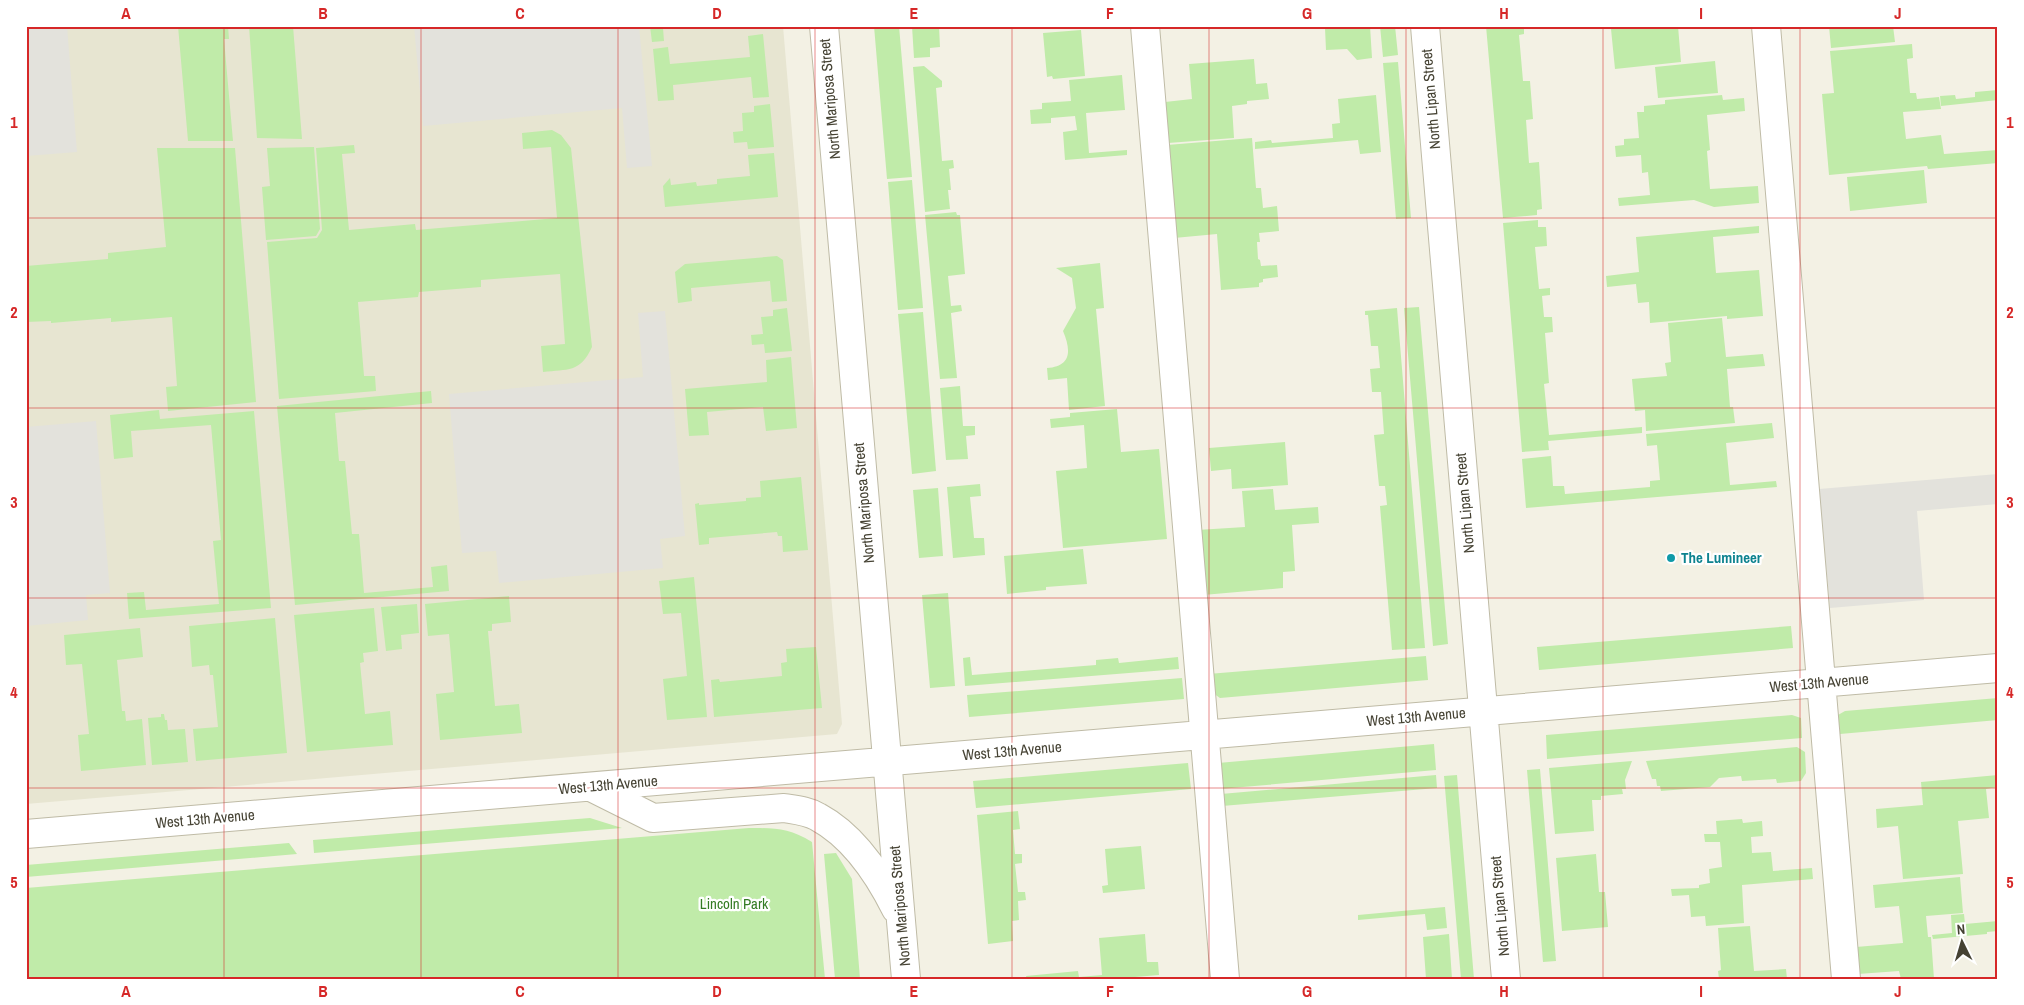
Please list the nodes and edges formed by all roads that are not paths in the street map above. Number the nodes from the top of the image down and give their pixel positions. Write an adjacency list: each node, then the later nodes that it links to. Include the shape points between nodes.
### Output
1 (824, 26): 9 (street, North Mariposa Street)
2 (1144, 26): 8 (street)
3 (1425, 26): 7 (street, North Lipan Street)
4 (1766, 26): 6 (street)
5 (1998, 668): 6 (street, West 13th Avenue)
6 (1820, 682): 7 (street, West 13th Avenue); 16 (street)
7 (1483, 711): 8 (street, West 13th Avenue); 15 (street, North Lipan Street)
8 (1205, 734): 9 (street, West 13th Avenue); 14 (street)
9 (887, 762): 10 (street, West 13th Avenue); 12 (street, North Mariposa Street)
10 (591, 787): 11 (street, West 13th Avenue); 12 (street, via 653,818 784,808 818,817 845,839 879,878 896,909)
11 (26, 834)
12 (902, 930): 13 (street, North Mariposa Street)
13 (906, 979)
14 (1225, 979)
15 (1506, 979)
16 (1846, 979)

